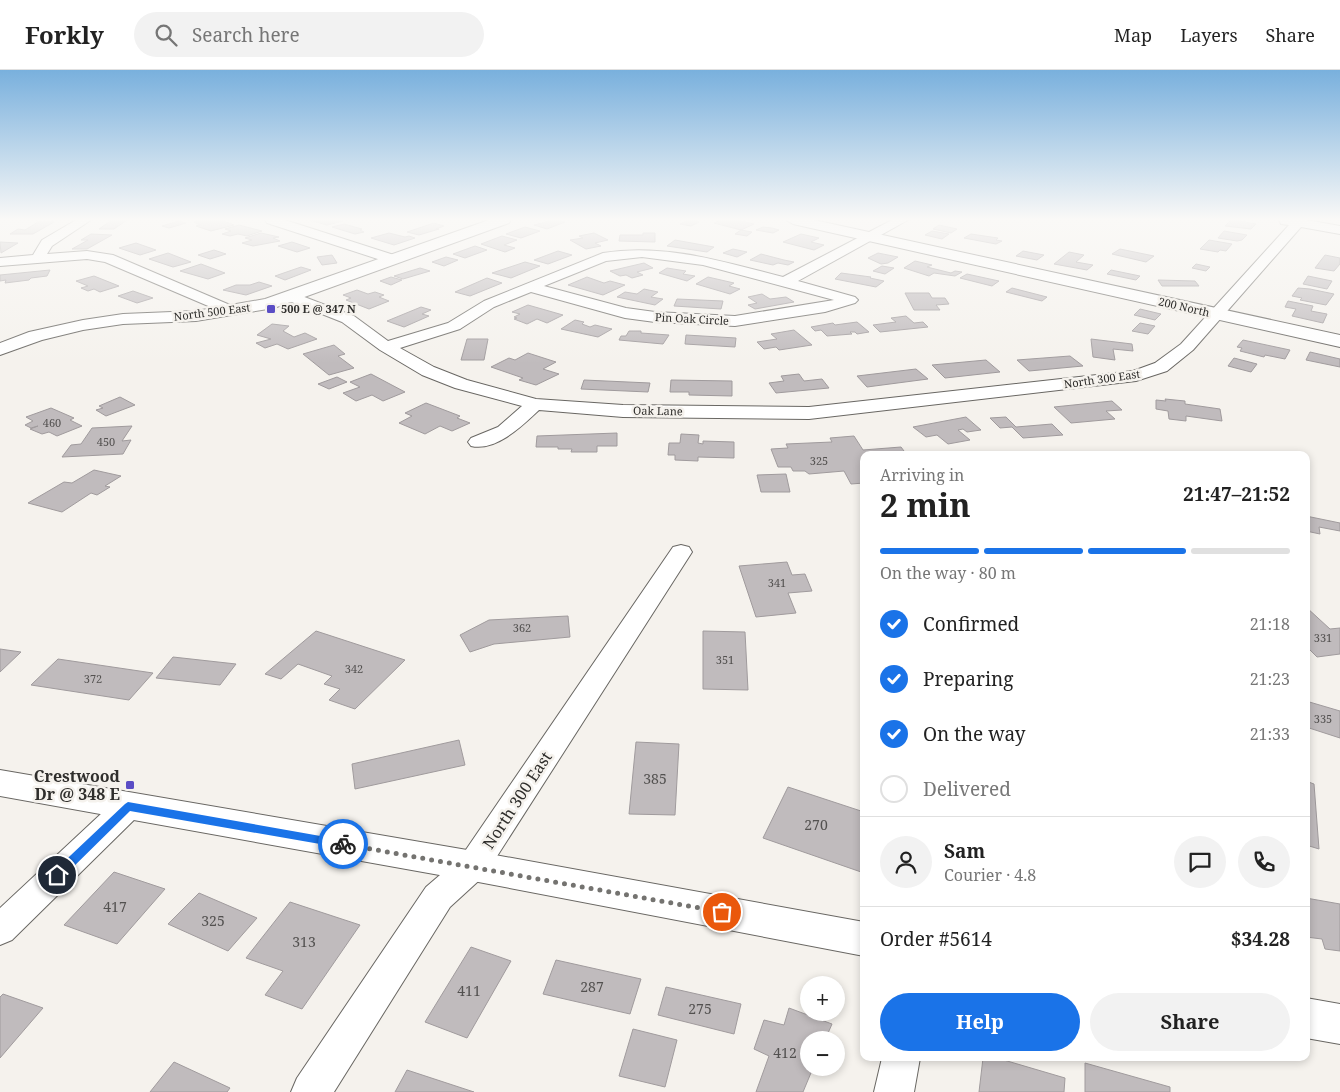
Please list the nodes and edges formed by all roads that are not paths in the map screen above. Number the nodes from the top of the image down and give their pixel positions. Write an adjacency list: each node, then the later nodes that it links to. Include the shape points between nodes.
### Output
1 (131, 268): 11 (street)
2 (368, 268): 10 (street, North 500 East)
3 (577, 268): 9 (street)
4 (723, 268): 8 (street)
5 (812, 268): 8 (street)
6 (1008, 268): 12 (street, 200 North)
7 (1255, 268): 12 (street, North 300 East)
8 (786, 282): 9 (street, Pin Oak Circle, via 850,300 825,307 726,321 625,313)
9 (530, 287): 14 (street, via 489,304 454,326)
10 (289, 296): 11 (street, North 500 East); 14 (street, Oak Lane, via 348,319)
11 (232, 311): 15 (street, North 500 East, via 83,325)
12 (1217, 314): 13 (street, 200 North); 16 (street, North 300 East, via 1187,347 1161,367 1136,376)
13 (1340, 341)
14 (386, 347): 17 (street, Oak Lane, via 428,371 460,384)
15 (0, 349)
16 (1050, 386): 17 (street, Oak Lane, via 809,413 623,411)
17 (535, 404): 18 (street, via 506,431)
18 (478, 442)
19 (681, 552): 22 (street, North 300 East)
20 (0, 783): 21 (street)
21 (128, 806): 22 (street); 23 (street)
22 (472, 866): 24 (street); 28 (street, North 300 East, via 438,897)
23 (0, 930)
24 (860, 938)
25 (1310, 1019): 26 (street)
26 (1340, 1024)
27 (900, 1061): 29 (street)
28 (311, 1092)
29 (894, 1092)

